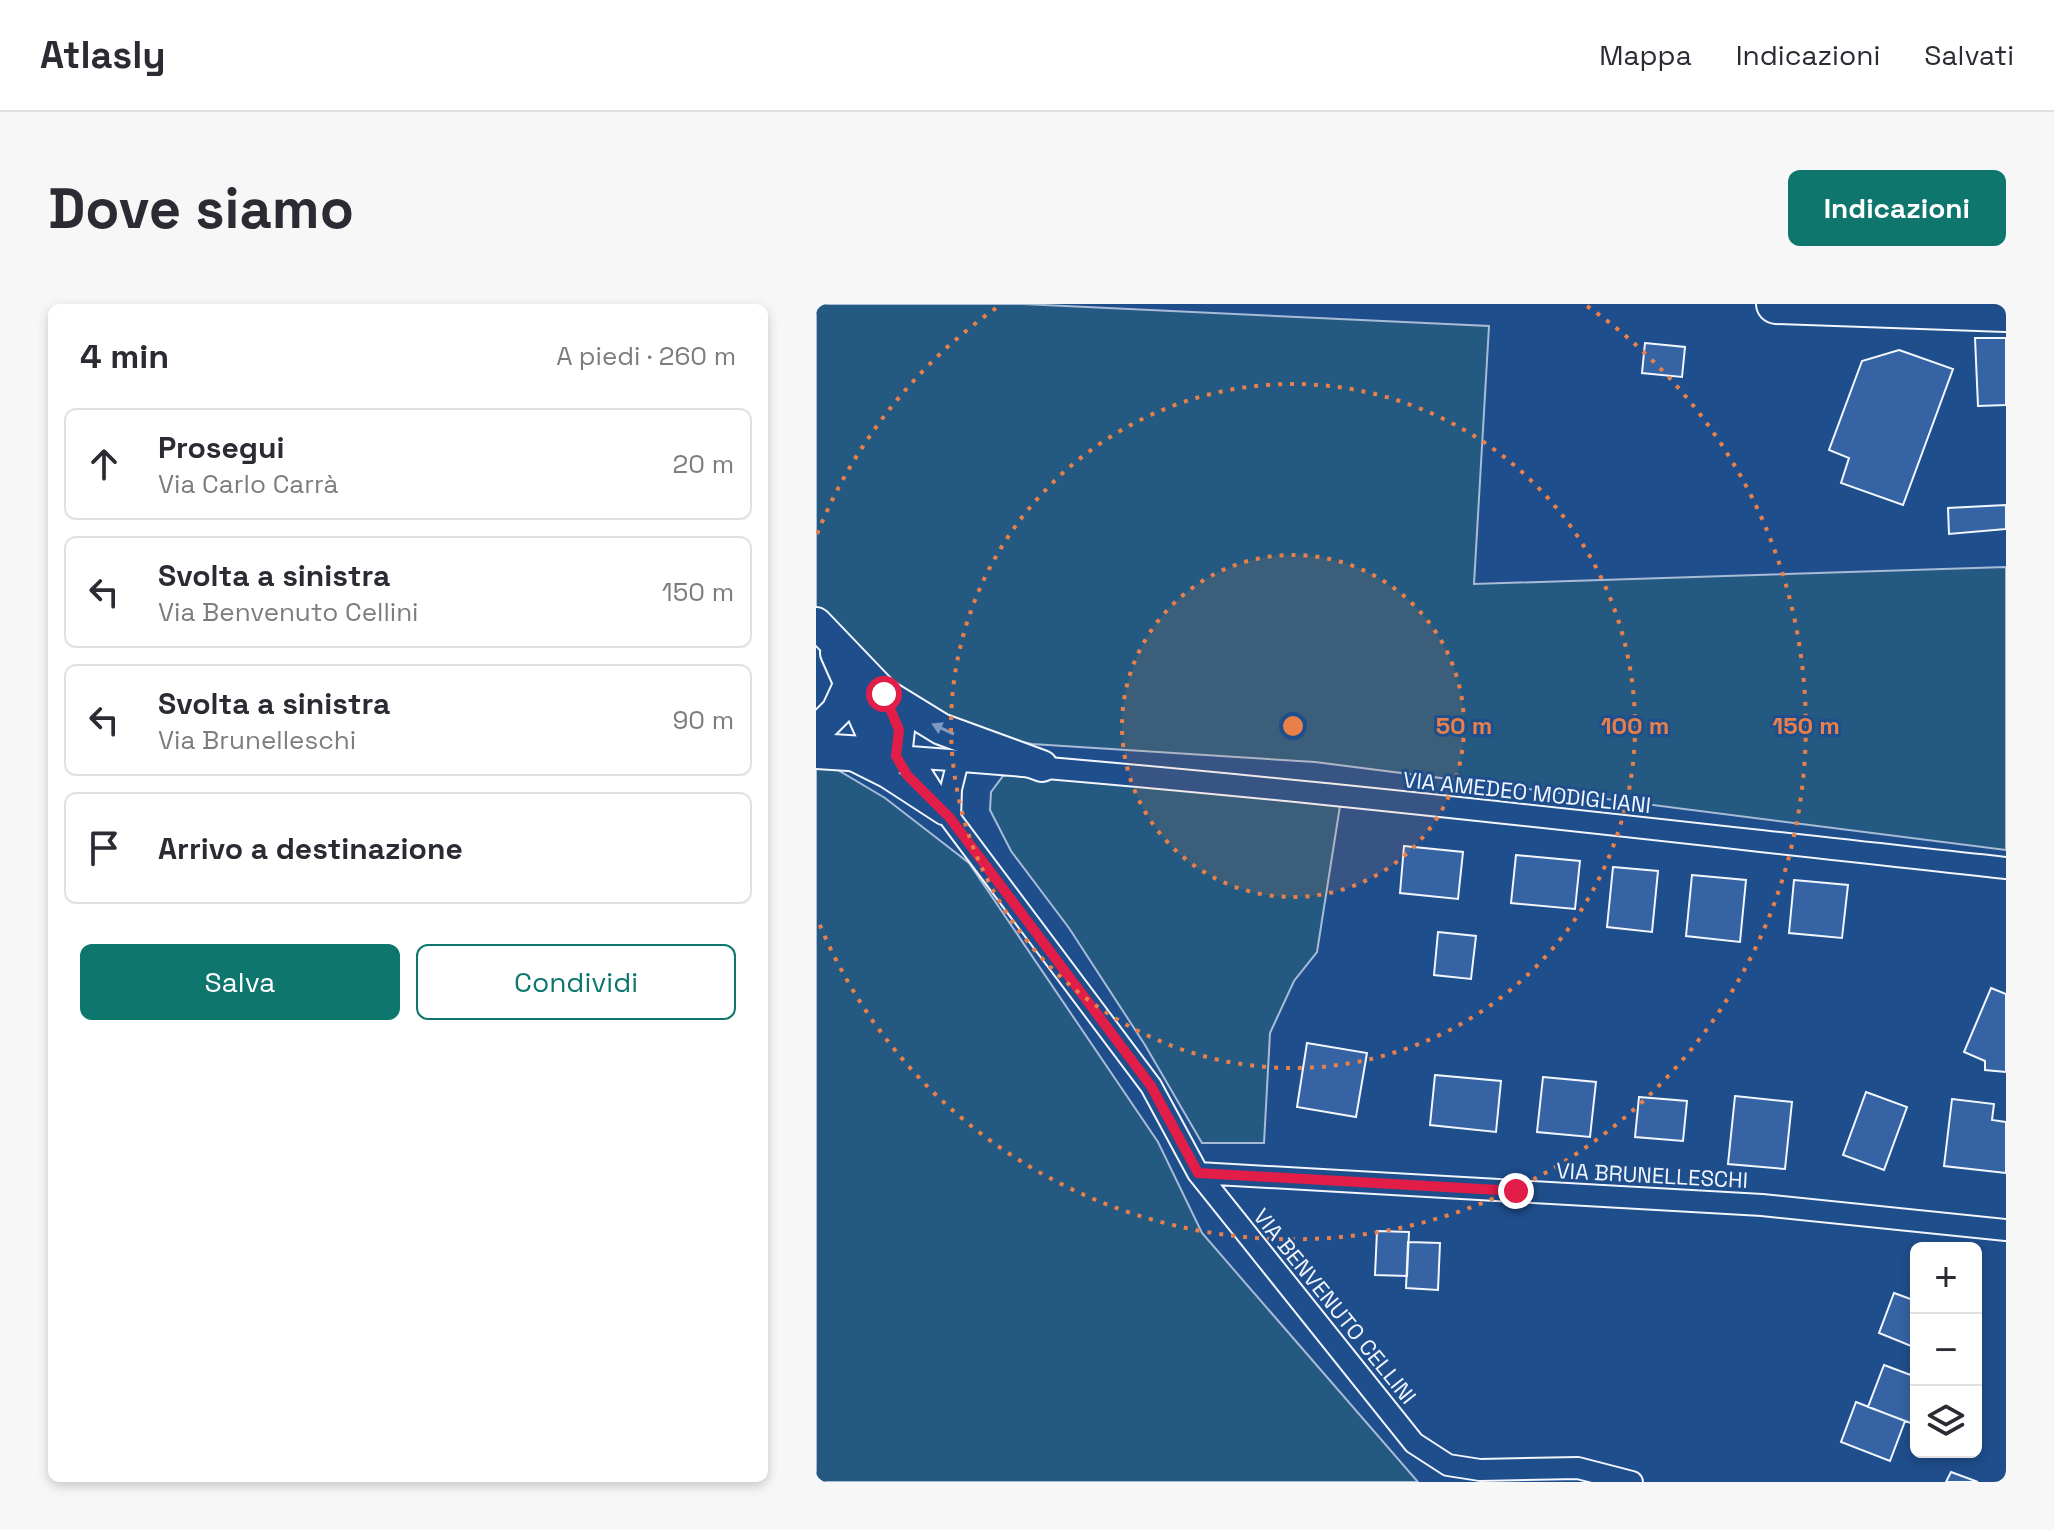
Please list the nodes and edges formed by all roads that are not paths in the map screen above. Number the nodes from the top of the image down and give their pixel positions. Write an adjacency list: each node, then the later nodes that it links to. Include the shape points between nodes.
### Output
1 (1776, 304): 2 (highway)
2 (2006, 312)
3 (822, 629): 4 (main road); 5 (main road)
4 (849, 685): 6 (main road); 7 (main road, via 871,732)
5 (884, 694): 7 (main road, via 899,730); 9 (main road, one-way to 5, via 941,729)
6 (823, 745): 7 (highway); 10 (street, VIA BENVENUTO CELLINI)
7 (896, 756): 8 (street, VIA AMEDEO MODIGLIANI); 10 (street, VIA BENVENUTO CELLINI, via 907,775)
8 (958, 761): 9 (street, VIA AMEDEO MODIGLIANI); 10 (street)
9 (1042, 766): 11 (street, VIA AMEDEO MODIGLIANI)
10 (950, 818): 12 (street, VIA BENVENUTO CELLINI, via 1151,1086)
11 (2006, 868)
12 (1198, 1173): 13 (street, VIA BRUNELLESCHI, via 1762,1205); 14 (street, VIA BENVENUTO CELLINI, via 1414,1443 1448,1465 1480,1470 1578,1468)
13 (2006, 1230)
14 (1632, 1482)

